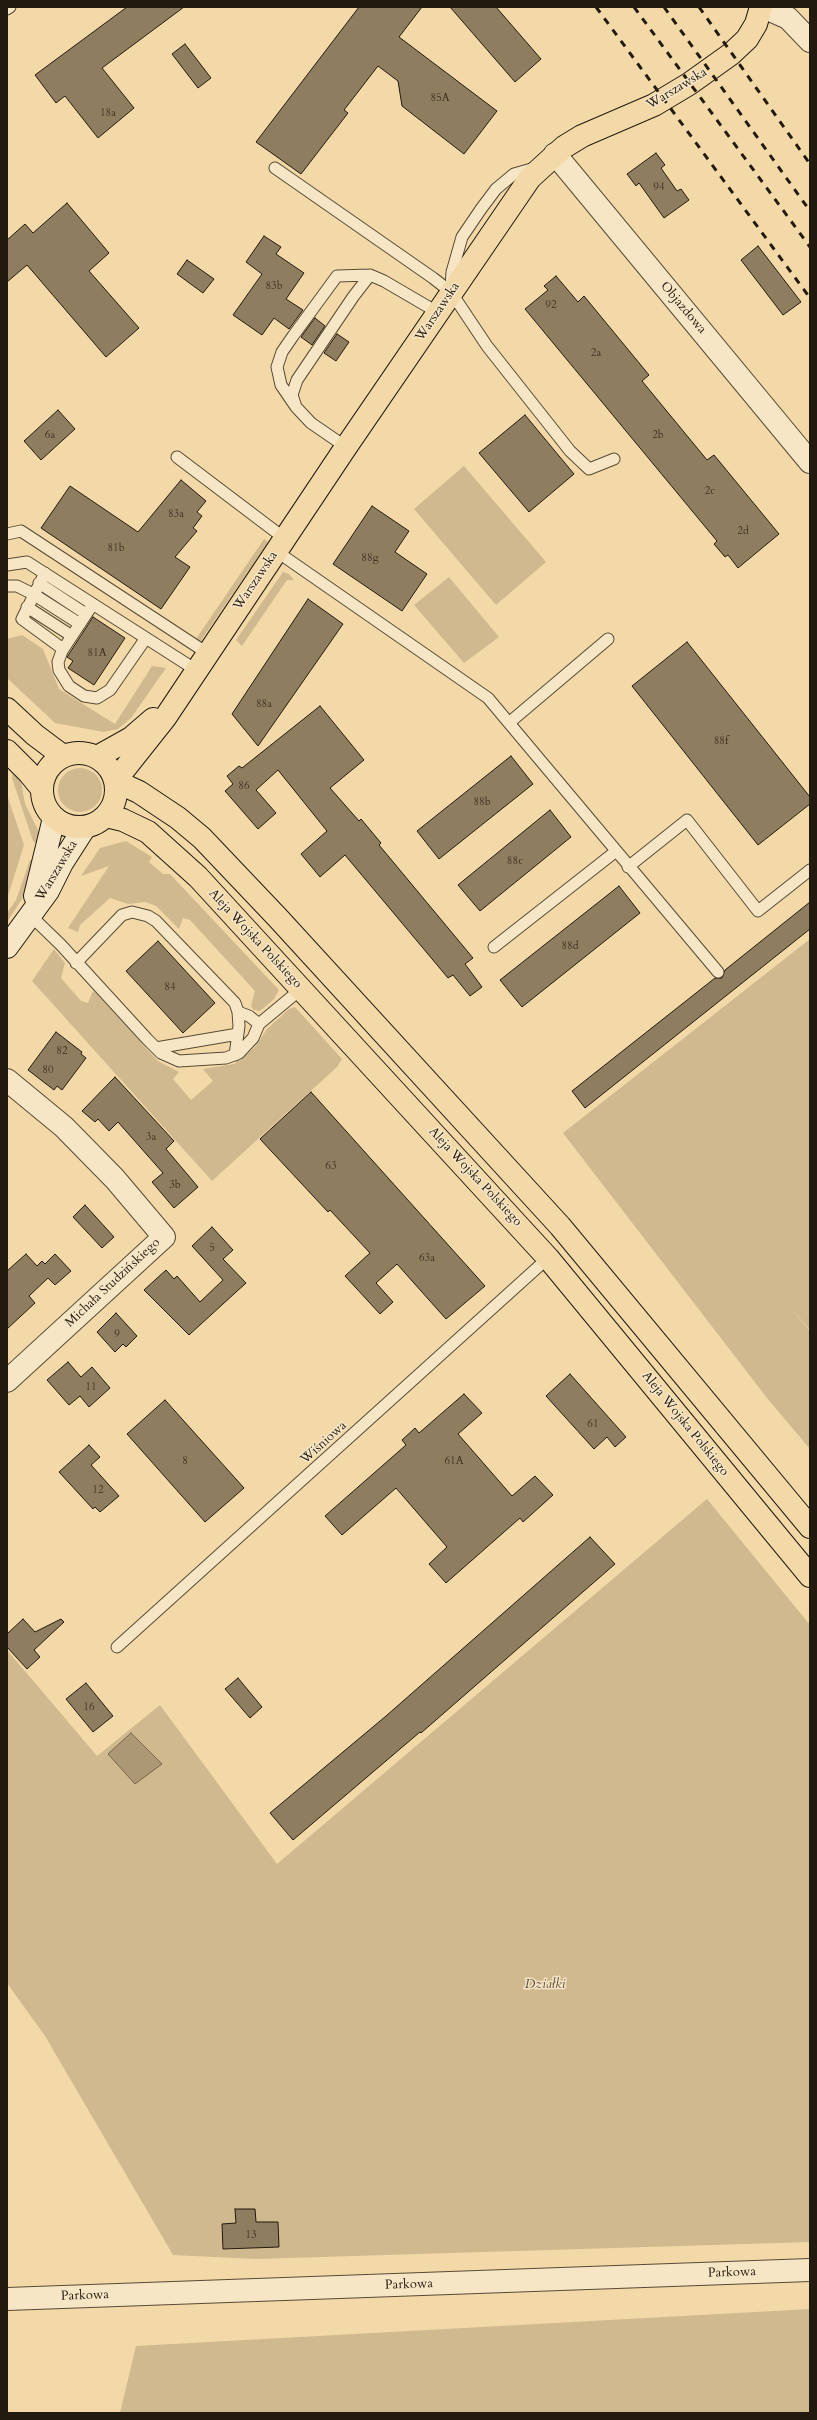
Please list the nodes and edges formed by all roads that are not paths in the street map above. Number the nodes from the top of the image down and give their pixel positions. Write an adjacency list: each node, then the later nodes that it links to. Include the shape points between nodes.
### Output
1 (10, 7): 3 (lane)
2 (762, 7): 4 (street); 6 (main road, Warszawska, via 756,24 747,38 731,54 689,84 654,104 582,136)
3 (7, 9)
4 (794, 12): 5 (street)
5 (810, 41)
6 (548, 161): 9 (main road, Warszawska, via 530,178 510,205); 15 (street, Objazdowa)
7 (275, 168): 9 (lane)
8 (370, 275): 10 (lane); 11 (lane, via 352,297 297,380 292,395); 11 (lane, via 337,276 282,352 277,367 281,385)
9 (451, 292): 10 (main road, Warszawska); 14 (lane, via 488,346 570,451 589,469)
10 (438, 312): 12 (main road, Warszawska)
11 (296, 407): 12 (lane, via 321,432)
12 (346, 447): 17 (main road, Warszawska)
13 (176, 457): 17 (lane)
14 (614, 459)
15 (810, 462)
16 (7, 534): 30 (lane, via 22,531)
17 (280, 544): 30 (main road, Warszawska); 33 (lane, via 488,698)
18 (7, 565): 19 (lane, via 27,562)
19 (45, 573): 20 (lane); 24 (lane)
20 (39, 583): 22 (lane); 24 (lane)
21 (7, 586): 22 (lane, via 17,586)
22 (34, 594): 23 (lane); 25 (lane)
23 (27, 607): 26 (lane); 29 (lane, via 22,620)
24 (90, 609): 25 (lane); 27 (lane)
25 (80, 624): 26 (lane)
26 (72, 636): 29 (lane)
27 (146, 638): 29 (lane, via 110,690 97,698 84,696 69,686 58,662); 30 (lane)
28 (608, 639): 33 (lane)
29 (63, 649)
30 (202, 662): 31 (main road, Warszawska)
31 (182, 692): 36 (main road, Warszawska, via 143,728); 37 (main road, Warszawska)
32 (7, 709): 35 (main road)
33 (510, 722): 42 (lane)
34 (7, 751): 38 (main road)
35 (63, 756): 36 (main road, via 77,753); 38 (main road, via 46,772)
36 (97, 757): 37 (main road, via 109,767)
37 (116, 781): 39 (main road, via 115,800); 59 (main road, via 163,806 202,838 284,924 560,1226)
38 (42, 789): 40 (main road, via 45,805)
39 (106, 816): 41 (main road); 50 (main road, Aleja Wojska Polskiego, via 136,825 175,854)
40 (54, 818): 41 (main road, via 66,825); 45 (street, Warszawska)
41 (85, 827): 45 (street, Warszawska, via 48,891)
42 (615, 852): 43 (lane); 47 (lane)
43 (628, 867): 44 (lane, via 687,820 758,911); 49 (lane)
44 (810, 870)
45 (29, 914): 46 (street, Warszawska); 48 (lane)
46 (7, 947)
47 (494, 947)
48 (76, 963): 51 (lane, via 122,915 141,913 156,921 235,1004); 54 (lane)
49 (718, 972)
50 (301, 989): 52 (lane); 57 (main road, Aleja Wojska Polskiego)
51 (238, 1012): 52 (lane); 53 (lane)
52 (259, 1024): 55 (lane, via 246,1048)
53 (238, 1034): 54 (lane); 55 (lane)
54 (156, 1048): 55 (lane, via 179,1061 226,1058)
55 (235, 1055)
56 (7, 1080): 58 (street, Michała Studzińskiego, via 69,1133 115,1179 164,1237)
57 (548, 1258): 60 (main road, Aleja Wojska Polskiego); 61 (lane, Wiśniowa)
58 (7, 1381)
59 (810, 1527)
60 (810, 1576)
61 (117, 1647)
62 (810, 2270): 63 (street, Parkowa)
63 (7, 2299)

